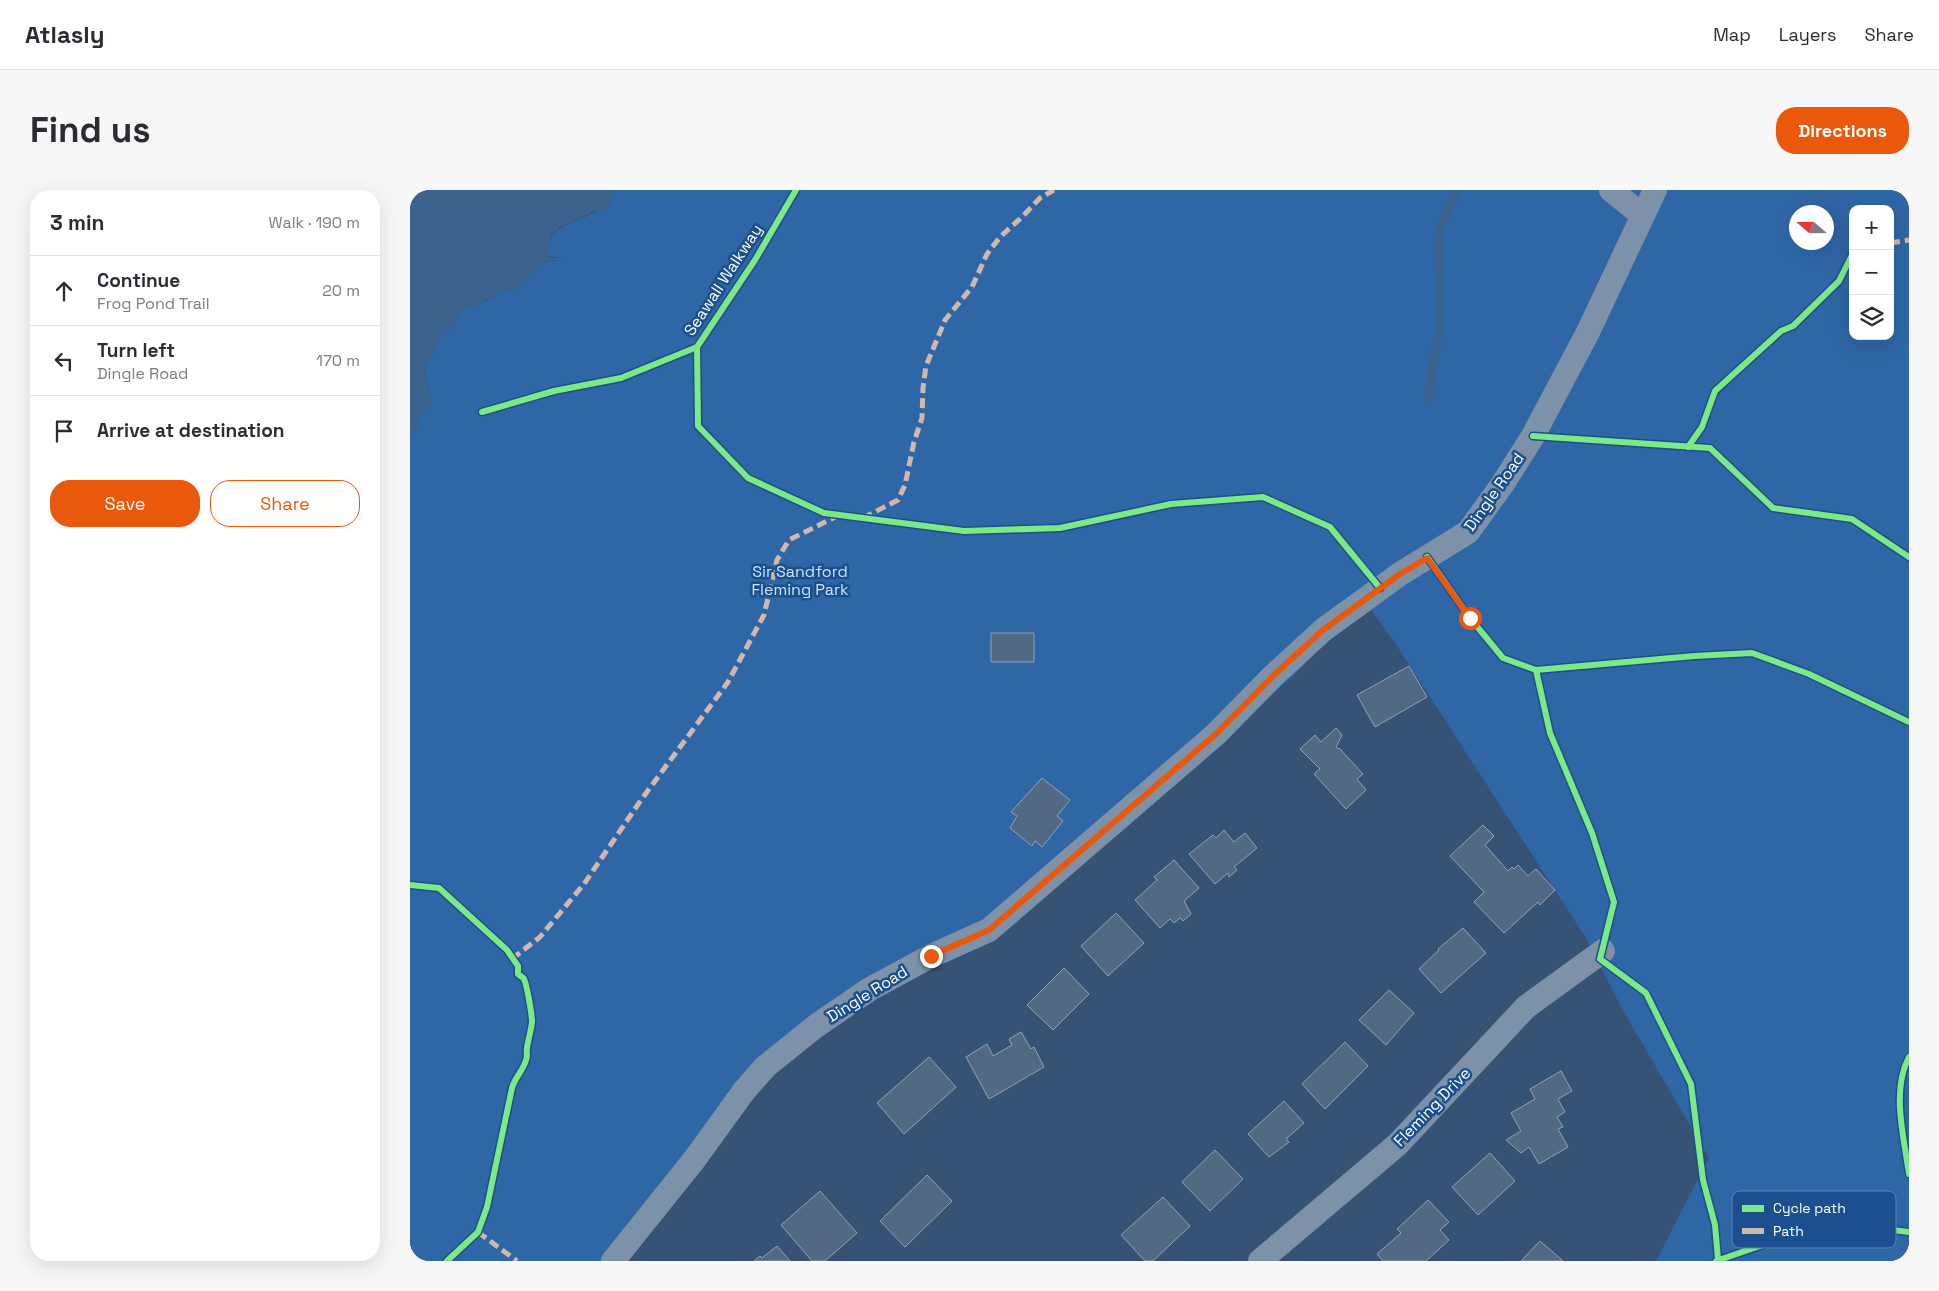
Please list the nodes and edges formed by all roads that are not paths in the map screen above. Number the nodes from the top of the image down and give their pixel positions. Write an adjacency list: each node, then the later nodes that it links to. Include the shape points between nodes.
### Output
1 (1611, 190): 3 (street)
2 (1655, 190): 3 (street, Dingle Road)
3 (1643, 216): 5 (street, Dingle Road, via 1588,332 1533,436 1468,532 1400,574 1323,630 1216,734 989,930 931,956 870,990 816,1026 764,1067)
4 (1603, 951): 6 (street, Fleming Drive, via 1526,1007 1398,1144)
5 (613, 1261)
6 (1260, 1261)

